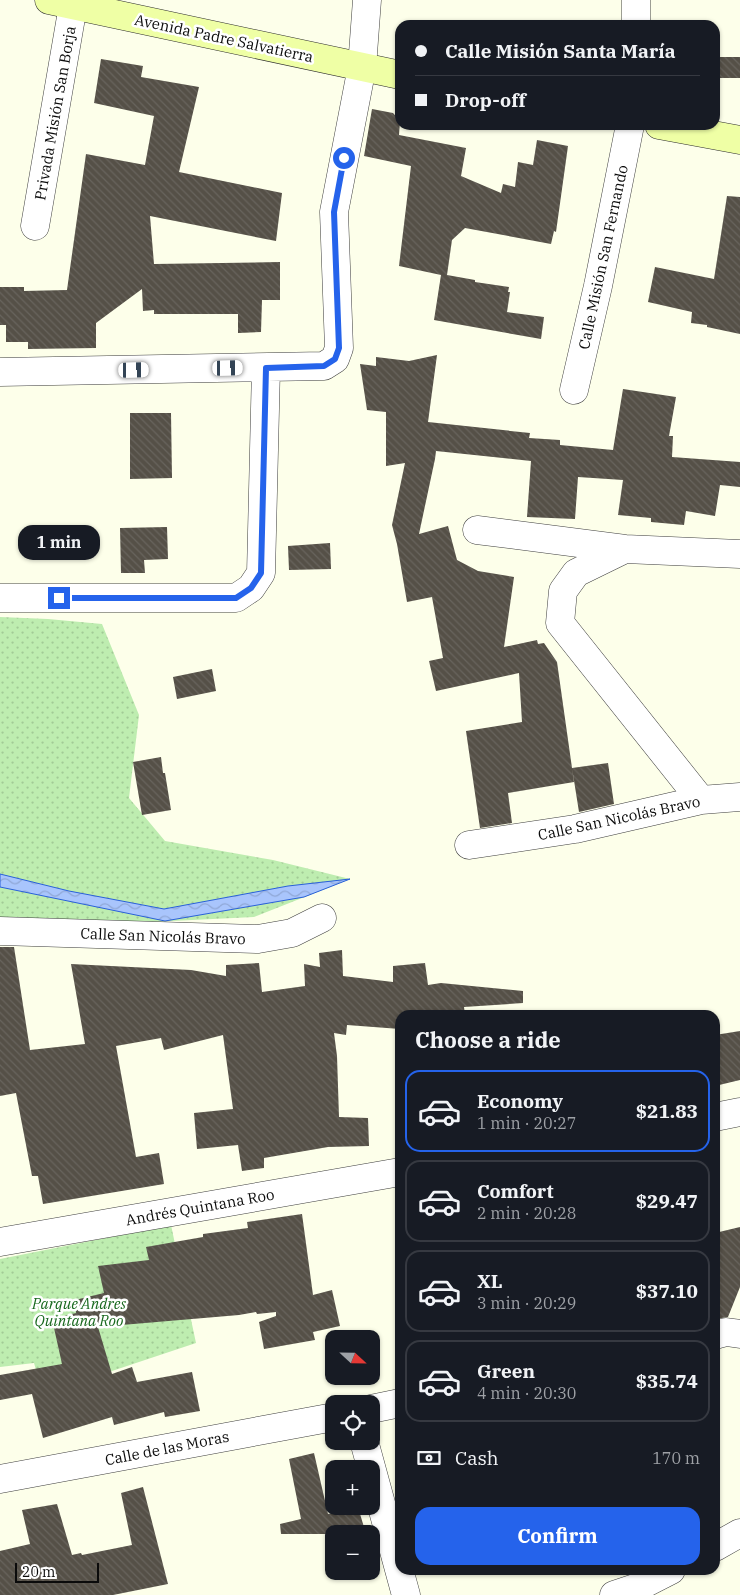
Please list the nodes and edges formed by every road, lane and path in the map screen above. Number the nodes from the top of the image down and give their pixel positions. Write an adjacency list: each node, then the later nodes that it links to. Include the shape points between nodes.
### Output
1 (367, 0): 5 (street)
2 (636, 0): 4 (street)
3 (66, 2): 5 (main road, Avenida Padre Salvatierra); 10 (street, Privada Misión San Borja)
4 (636, 20)
5 (362, 67): 6 (main road, Avenida Padre Salvatierra); 11 (street, via 334,212 339,348 335,359 324,366)
6 (395, 74)
7 (629, 130): 13 (street, Calle Misión San Fernando)
8 (686, 130): 9 (main road)
9 (740, 140)
10 (35, 226)
11 (266, 368): 12 (street); 17 (street, via 261,573 251,588 236,598)
12 (0, 372)
13 (574, 390)
14 (477, 530): 15 (street)
15 (625, 550): 16 (street); 19 (street, via 576,573 563,591 560,623)
16 (740, 554)
17 (0, 598)
18 (740, 797): 19 (street, Calle San Nicolás Bravo)
19 (701, 800): 20 (street, Calle San Nicolás Bravo, via 575,830)
20 (469, 845)
21 (322, 918): 22 (street, Calle San Nicolás Bravo, via 292,933 258,939)
22 (0, 930)
23 (740, 1112): 24 (street)
24 (720, 1115)
25 (395, 1173): 26 (street, Andrés Quintana Roo)
26 (0, 1242)
27 (395, 1404): 28 (street)
28 (380, 1407)
29 (325, 1418): 31 (street, Calle de las Moras)
30 (366, 1450): 34 (street)
31 (0, 1479)
32 (740, 1533): 33 (street)
33 (720, 1544)
34 (395, 1555)
35 (401, 1575): 37 (street)
36 (661, 1575): 38 (street)
37 (406, 1595)
38 (614, 1595)

